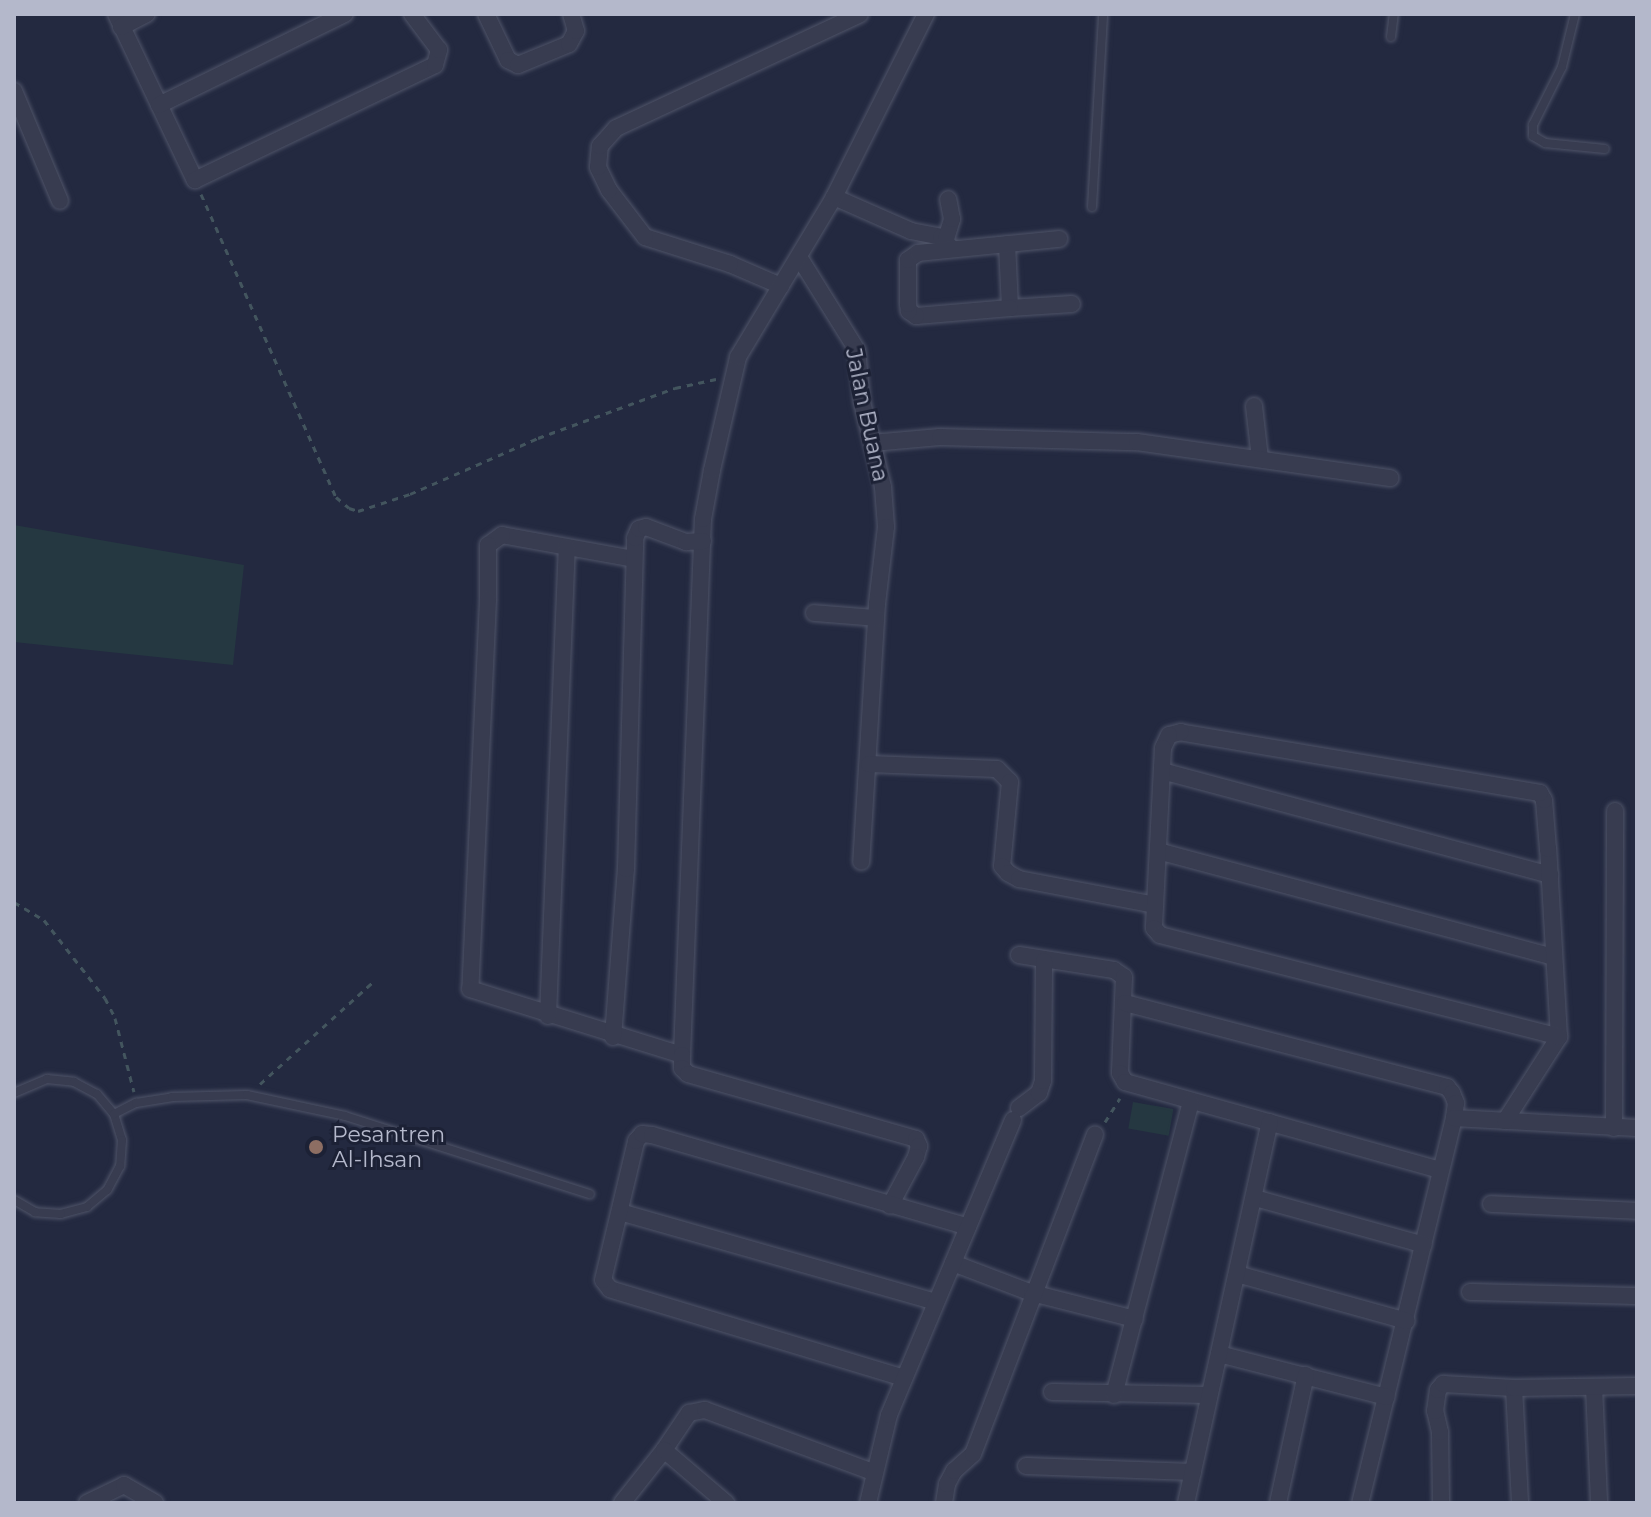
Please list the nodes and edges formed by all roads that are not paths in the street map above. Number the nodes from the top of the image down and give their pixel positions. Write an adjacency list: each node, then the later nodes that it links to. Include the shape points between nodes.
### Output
1 (147, 14): 11 (street)
2 (345, 14): 14 (street)
3 (412, 14): 14 (street, via 439,50 435,65 195,180)
4 (486, 14): 5 (street, via 508,60 518,65 569,44 576,31)
5 (571, 14)
6 (860, 14): 24 (street, via 616,128 600,146 598,167 609,190 645,237)
7 (926, 14): 16 (street)
8 (1103, 14): 19 (lane)
9 (1394, 14): 12 (lane)
10 (1575, 14): 15 (lane, via 1566,56 1533,125 1533,136 1545,143)
11 (119, 20): 14 (street)
12 (1391, 37)
13 (14, 91): 18 (street)
14 (159, 105)
15 (1605, 149)
16 (834, 197): 21 (street); 23 (street)
17 (948, 199): 21 (street)
18 (60, 201)
19 (1092, 207)
20 (1059, 239): 22 (street)
21 (949, 244): 22 (street); 26 (street, via 908,260 909,311 926,317)
22 (1007, 244): 26 (street)
23 (799, 257): 24 (street); 28 (street, Jalan Buana, via 857,350)
24 (781, 286): 31 (street, via 738,357 712,470)
25 (1072, 304): 26 (street)
26 (1010, 308)
27 (1254, 406): 29 (street)
28 (872, 443): 29 (street, via 940,437 1137,442); 35 (street, Jalan Buana, via 886,527)
29 (1260, 459): 30 (street)
30 (1390, 478)
31 (703, 541): 33 (street, via 686,542 646,527 635,538); 50 (street)
32 (567, 547): 33 (street); 47 (street); 47 (street, via 502,535 488,545 470,989)
33 (634, 559): 48 (street, via 626,869)
34 (814, 613): 35 (street)
35 (876, 618): 36 (street, Jalan Buana)
36 (869, 764): 40 (street, Jalan Buana); 42 (street, via 997,769 1010,782 1002,866 1008,873)
37 (1162, 771): 39 (street); 41 (street); 41 (street, via 1163,748 1174,731 1531,789 1544,800)
38 (1615, 811): 57 (street)
39 (1158, 851): 42 (street); 44 (street)
40 (861, 862)
41 (1550, 875): 44 (street)
42 (1155, 905): 49 (street, via 1154,928 1169,938)
43 (1019, 955): 45 (street)
44 (1554, 957): 49 (street)
45 (1044, 961): 46 (street, via 1114,970 1124,977); 68 (street, via 1043,1081 1039,1093 1016,1114)
46 (1125, 1003): 52 (street, via 1120,1073 1125,1082); 54 (street, via 1447,1087 1456,1103)
47 (548, 1016): 48 (street)
48 (613, 1037): 50 (street)
49 (1559, 1037): 55 (street)
50 (682, 1055): 65 (street, via 688,1074 916,1139 916,1157)
51 (14, 1093): 53 (lane, via 47,1079 74,1082 97,1094)
52 (1191, 1102): 56 (street); 76 (street)
53 (114, 1114): 61 (lane, via 136,1103 172,1097 247,1095 345,1116); 63 (lane, via 122,1140 120,1166 107,1190 87,1207 61,1214 35,1212)
54 (1454, 1118): 55 (street); 60 (street)
55 (1505, 1121): 57 (street)
56 (1270, 1122): 60 (street); 62 (street)
57 (1614, 1128): 58 (street)
58 (1637, 1128)
59 (1095, 1134): 73 (street)
60 (1440, 1170): 69 (street)
61 (590, 1194)
62 (1255, 1198): 69 (street); 71 (street)
63 (14, 1200)
64 (1491, 1204): 66 (street)
65 (890, 1206): 67 (street, via 642,1134); 68 (street)
66 (1637, 1211)
67 (620, 1212): 75 (street); 80 (street, via 603,1280 610,1289)
68 (968, 1227): 70 (street)
69 (1424, 1245): 77 (street)
70 (953, 1263): 73 (street); 75 (street)
71 (1237, 1274): 77 (street); 78 (street)
72 (1470, 1292): 74 (street)
73 (1032, 1293): 76 (street); 97 (street, via 973,1454 954,1471)
74 (1637, 1296)
75 (935, 1302): 80 (street)
76 (1135, 1319): 85 (street)
77 (1407, 1321): 87 (street)
78 (1219, 1354): 79 (street); 86 (street)
79 (1306, 1375): 87 (street); 99 (street)
80 (904, 1378): 91 (street)
81 (1637, 1386): 82 (street)
82 (1594, 1387): 83 (street); 103 (street)
83 (1514, 1388): 101 (street, via 1440,1387 1435,1411); 102 (street)
84 (1052, 1392): 85 (street)
85 (1114, 1395): 86 (street)
86 (1209, 1395): 90 (street)
87 (1387, 1397): 100 (street)
88 (664, 1450): 91 (street, via 689,1413 705,1410); 94 (street); 95 (street)
89 (1026, 1466): 90 (street)
90 (1193, 1472): 98 (street)
91 (875, 1473): 96 (street)
92 (87, 1503): 93 (street, via 124,1485)
93 (155, 1503)
94 (622, 1503)
95 (726, 1503)
96 (868, 1503)
97 (944, 1503)
98 (1186, 1503)
99 (1278, 1503)
100 (1360, 1503)
101 (1441, 1503)
102 (1520, 1503)
103 (1599, 1503)

